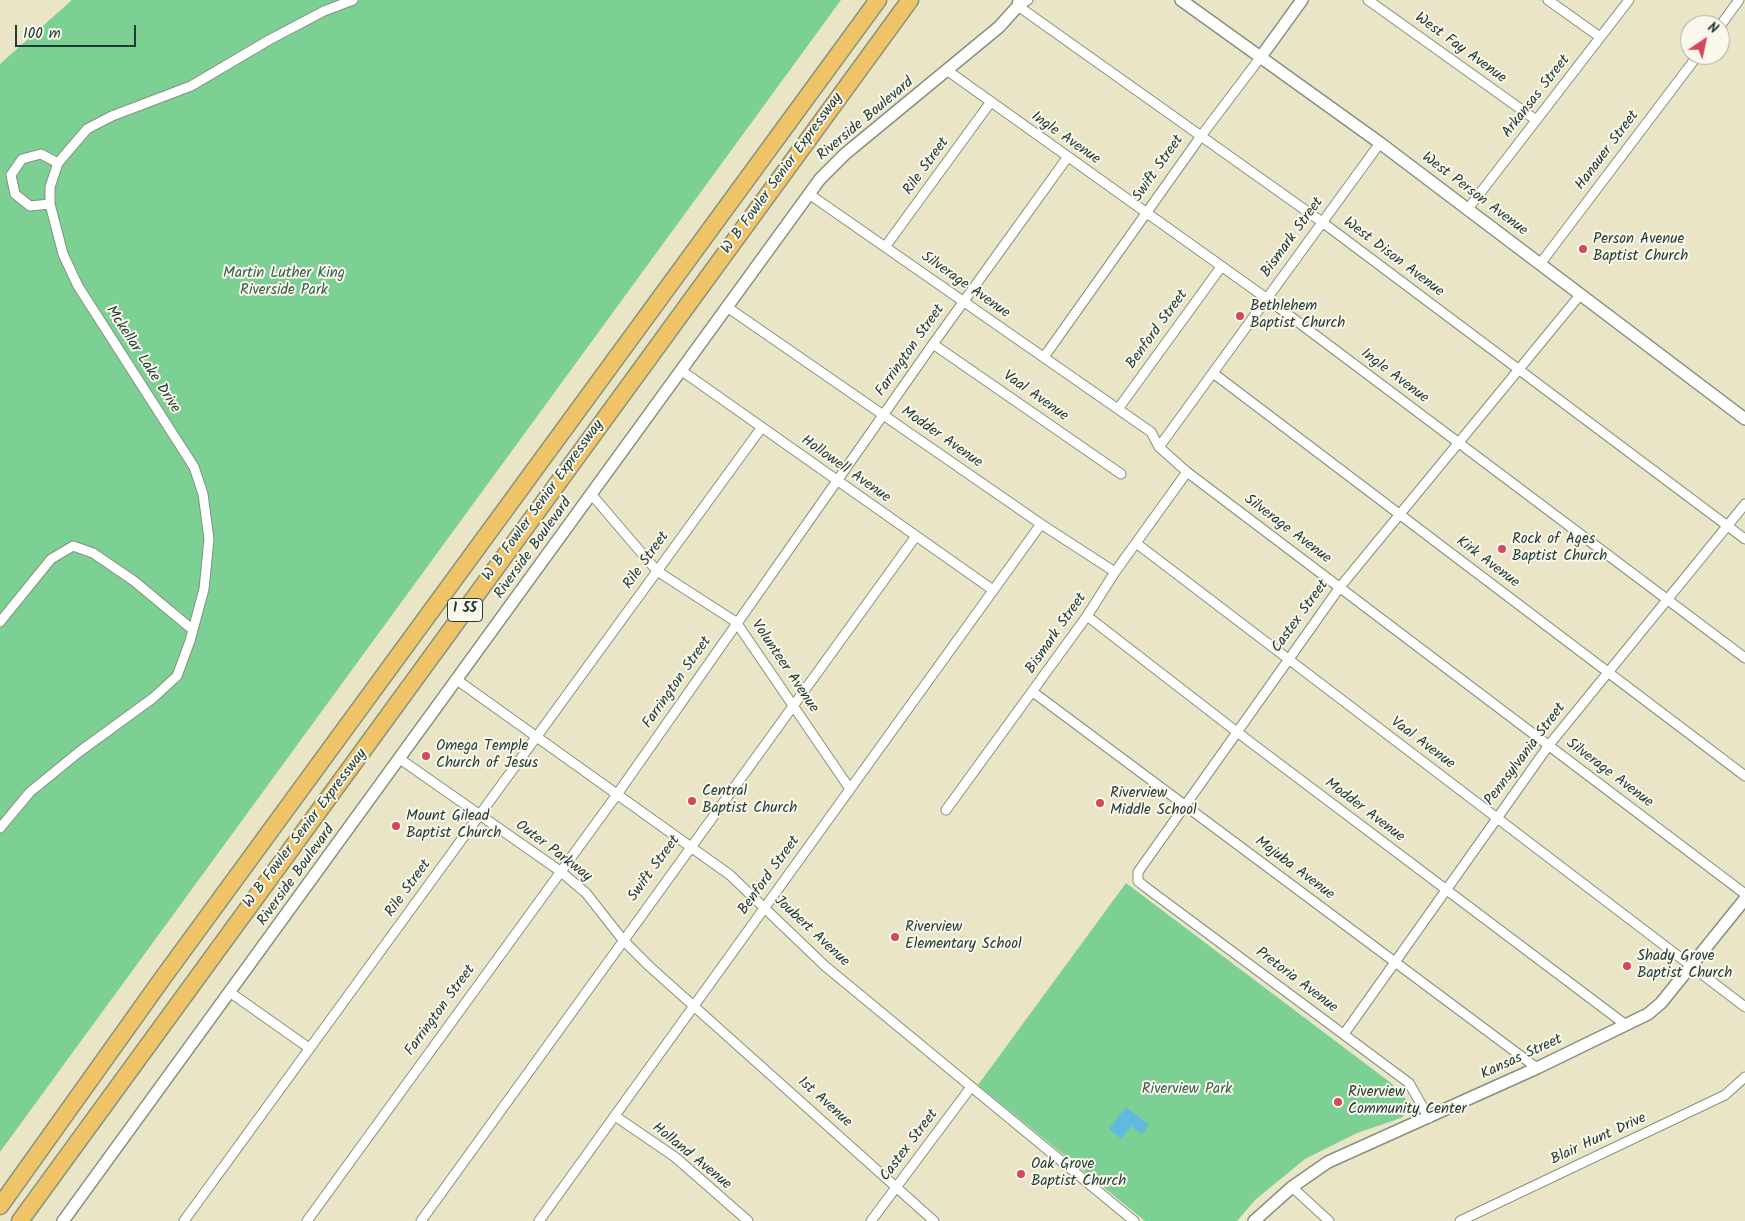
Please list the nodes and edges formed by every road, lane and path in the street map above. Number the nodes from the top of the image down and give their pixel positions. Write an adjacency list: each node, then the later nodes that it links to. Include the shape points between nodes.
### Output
1 (353, 0): 21 (street, Mckellar Lake Drive, via 324,11 191,86 87,129)
2 (878, 0): 104 (highway, W B Fowler Senior Expressway / I 55)
3 (910, 0): 105 (highway, W B Fowler Senior Expressway / I 55)
4 (1181, 0): 13 (street, West Person Avenue)
5 (1302, 0): 13 (street, Swift Street)
6 (1368, 0): 17 (street, West Fay Avenue)
7 (1548, 0): 12 (street)
8 (1629, 0): 12 (street, Arkansas Street)
9 (1739, 0): 11 (street)
10 (1022, 2): 15 (street, Riverside Boulevard, via 999,27); 18 (street, West Dison Avenue)
11 (1728, 15)
12 (1600, 37): 17 (street, Arkansas Street)
13 (1260, 58): 18 (street, Swift Street); 19 (street, West Person Avenue)
14 (1690, 65): 28 (street, Hanauer Street)
15 (948, 71): 16 (street, Ingle Avenue); 22 (street, Riverside Boulevard, via 837,162)
16 (990, 103): 20 (street, Ingle Avenue); 27 (street, Rile Street)
17 (1536, 120): 24 (street, Arkansas Street)
18 (1201, 136): 25 (street, Swift Street); 26 (street, West Dison Avenue)
19 (1380, 143): 24 (street, West Person Avenue); 26 (street, Bismark Street)
20 (1067, 158): 25 (street, Ingle Avenue); 32 (street, Farrington Street)
21 (58, 163): 23 (street, Mckellar Lake Drive, via 50,187); 23 (street, via 40,154 22,159 11,175 15,194 30,206)
22 (809, 194): 27 (street, Silverage Avenue); 33 (street, Riverside Boulevard)
23 (50, 204): 64 (street, Mckellar Lake Drive, via 63,254 78,286 194,467 209,539 204,589)
24 (1467, 210): 28 (street, West Person Avenue)
25 (1146, 214): 29 (street, Ingle Avenue); 35 (street, Swift Street)
26 (1322, 222): 31 (street, Bismark Street); 36 (street, West Dison Avenue)
27 (886, 248): 32 (street, Silverage Avenue)
28 (1540, 264): 30 (street, West Person Avenue)
29 (1221, 267): 31 (street, Ingle Avenue); 39 (street, Benford Street)
30 (1580, 294): 36 (street, Castex Street); 41 (street, West Person Avenue)
31 (1266, 298): 38 (street, Bismark Street); 43 (street, Ingle Avenue)
32 (963, 301): 34 (street, Farrington Street); 35 (street, Silverage Avenue)
33 (727, 307): 37 (street, Riverside Boulevard); 40 (street, Modder Avenue)
34 (933, 344): 40 (street, Farrington Street); 46 (street, Vaal Avenue)
35 (1044, 357): 39 (street, Silverage Avenue)
36 (1519, 369): 43 (street, Castex Street); 52 (street, West Dison Avenue)
37 (682, 371): 42 (street, Hollowell Avenue); 48 (street, Riverside Boulevard)
38 (1213, 373): 44 (street, Bismark Street); 50 (street, Kirk Avenue)
39 (1118, 409): 44 (street, Silverage Avenue, via 1151,432)
40 (883, 414): 47 (street, Farrington Street); 51 (street, Modder Avenue)
41 (1745, 419)
42 (762, 428): 47 (street, Hollowell Avenue); 56 (street, Rile Street)
43 (1458, 442): 50 (street, Castex Street); 60 (street, Ingle Avenue)
44 (1158, 446): 45 (street, Silverage Avenue)
45 (1187, 472): 55 (street, Bismark Street); 58 (street, Silverage Avenue)
46 (1121, 474)
47 (837, 481): 53 (street, Hollowell Avenue); 63 (street, Farrington Street)
48 (592, 495): 56 (street, Volunteer Avenue); 68 (street, Riverside Boulevard)
49 (1745, 504): 52 (street, Pennsylvania Street)
50 (1398, 514): 58 (street, Castex Street); 67 (street, Kirk Avenue)
51 (1041, 524): 57 (street, Modder Avenue); 59 (street, Benford Street)
52 (1727, 526): 54 (street, West Dison Avenue); 60 (street, Pennsylvania Street)
53 (916, 536): 59 (street, Hollowell Avenue); 70 (street, Swift Street)
54 (1745, 539)
55 (1136, 543): 57 (street, Bismark Street); 66 (street, Vaal Avenue)
56 (657, 571): 63 (street, Volunteer Avenue); 72 (street, Rile Street)
57 (1115, 572): 61 (street, Bismark Street)
58 (1340, 587): 66 (street, Castex Street); 73 (street, Silverage Avenue)
59 (993, 590): 76 (street, Benford Street)
60 (1667, 599): 65 (street, Ingle Avenue); 67 (street, Pennsylvania Street)
61 (1087, 616): 69 (street, Bismark Street); 71 (street, Modder Avenue)
62 (0, 622): 64 (street, via 52,559 73,546 92,553 134,581)
63 (736, 622): 70 (street, Volunteer Avenue); 77 (street, Farrington Street)
64 (193, 630): 82 (street, Mckellar Lake Drive, via 177,676 30,792)
65 (1745, 658)
66 (1288, 660): 71 (street, Castex Street); 81 (street, Vaal Avenue)
67 (1608, 671): 73 (street, Pennsylvania Street); 75 (street, Kirk Avenue)
68 (457, 680): 72 (street, Joubert Avenue); 74 (street, Riverside Boulevard)
69 (1033, 692): 78 (street, Majuba Avenue); 79 (street, Bismark Street)
70 (793, 705): 76 (street, Volunteer Avenue); 83 (street, Swift Street)
71 (1237, 732): 78 (street, Castex Street); 86 (street, Modder Avenue)
72 (537, 737): 77 (street, Joubert Avenue); 80 (street, Rile Street)
73 (1549, 745): 81 (street, Pennsylvania Street); 87 (street, Silverage Avenue)
74 (400, 759): 80 (street, Outer Parkway); 93 (street, Riverside Boulevard)
75 (1745, 776)
76 (850, 789): 89 (street, Benford Street)
77 (618, 793): 83 (street, Joubert Avenue); 84 (street, Farrington Street)
78 (1186, 804): 85 (street, Castex Street); 91 (street, Majuba Avenue)
79 (946, 810)
80 (479, 816): 84 (street, Outer Parkway); 98 (street, Rile Street)
81 (1496, 818): 86 (street, Pennsylvania Street); 92 (street, Vaal Avenue)
82 (0, 828)
83 (690, 845): 89 (street, Joubert Avenue, via 730,875); 90 (street, Swift Street)
84 (560, 871): 90 (street, Outer Parkway, via 586,893); 114 (street, Farrington Street)
85 (1137, 875): 97 (street, Pretoria Avenue, via 1144,886)
86 (1446, 890): 91 (street, Pennsylvania Street); 96 (street, Modder Avenue)
87 (1745, 894)
88 (1745, 899): 92 (street, Kansas Street)
89 (764, 907): 94 (street, Benford Street); 101 (street, Joubert Avenue, via 825,966)
90 (622, 940): 94 (street, Outer Parkway); 115 (street, Swift Street)
91 (1395, 962): 97 (street, Pennsylvania Street); 99 (street, Majuba Avenue)
92 (1692, 966): 95 (street); 96 (street, Kansas Street, via 1661,1003)
93 (230, 993): 98 (street); 112 (street, Riverside Boulevard)
94 (695, 1007): 102 (street, Benford Street); 106 (street, 1st Avenue)
95 (1745, 1007)
96 (1626, 1025): 99 (street, Kansas Street)
97 (1344, 1034): 103 (street, Pretoria Avenue, via 1409,1083)
98 (309, 1048): 113 (street, Rile Street)
99 (1537, 1068): 103 (street, Kansas Street)
100 (1745, 1077): 123 (street, Blair Hunt Drive, via 1725,1095)
101 (971, 1087): 106 (street, Castex Street); 120 (street, Joubert Avenue)
102 (615, 1116): 116 (street, Benford Street); 117 (street, Holland Avenue, via 675,1157)
103 (1429, 1118): 107 (street, Kansas Street, via 1328,1162)
104 (32, 1161): 108 (highway); 109 (highway, W B Fowler Senior Expressway / I 55)
105 (52, 1176): 110 (highway, W B Fowler Senior Expressway / I 55); 111 (highway)
106 (896, 1186): 118 (street, Castex Street); 119 (street, 1st Avenue)
107 (1292, 1187): 121 (street, Kansas Street); 122 (street)
108 (0, 1195)
109 (0, 1206)
110 (20, 1221)
111 (28, 1221)
112 (63, 1221)
113 (184, 1221)
114 (307, 1221)
115 (421, 1221)
116 (539, 1221)
117 (748, 1221)
118 (871, 1221)
119 (934, 1221)
120 (1134, 1221)
121 (1254, 1221)
122 (1329, 1221)
123 (1460, 1221)

